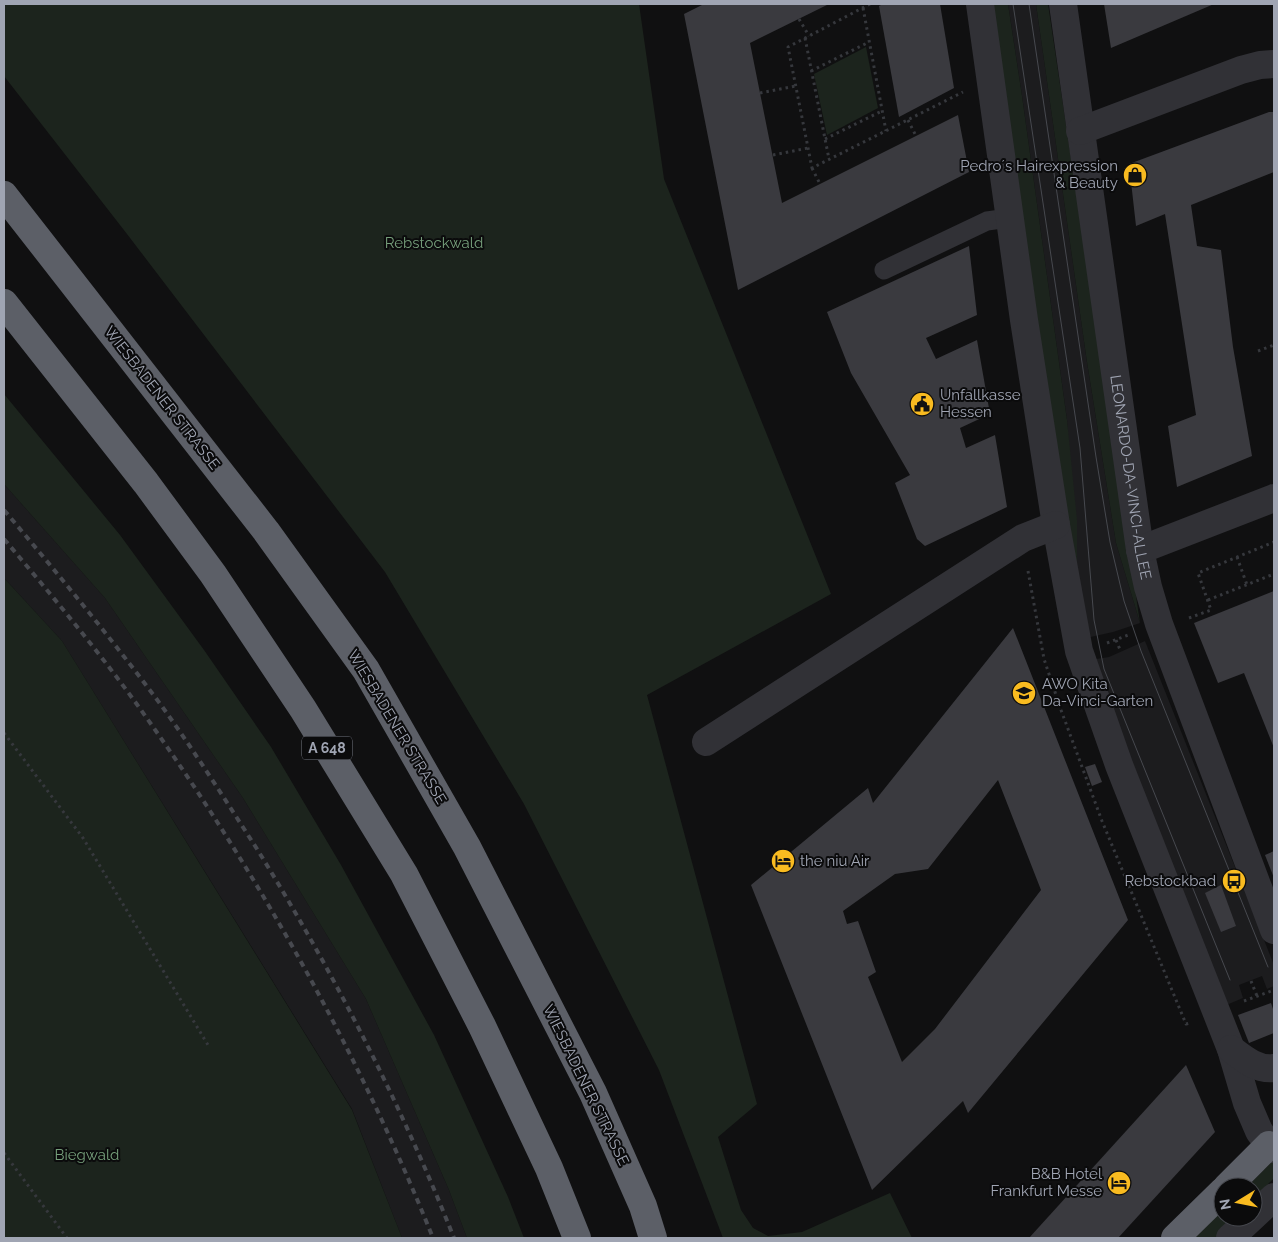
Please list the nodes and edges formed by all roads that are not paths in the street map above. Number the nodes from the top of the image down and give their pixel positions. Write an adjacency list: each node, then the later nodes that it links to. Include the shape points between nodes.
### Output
1 (980, 4): 6 (street)
2 (1063, 4): 4 (street, LEONARDO-DA-VINCI-ALLEE)
3 (1274, 64): 4 (street, via 1241,70)
4 (1080, 131): 11 (street, LEONARDO-DA-VINCI-ALLEE)
5 (4, 196): 20 (highway, WIESBADENER STRASSE, via 266,531 366,670 468,847 593,1093)
6 (1009, 218): 7 (lane, via 987,221); 10 (street)
7 (884, 270)
8 (4, 303): 21 (highway, A 648, via 146,483 213,574 303,709 404,874 482,1026 549,1168)
9 (1274, 498): 11 (street)
10 (1056, 525): 12 (street, via 1023,538); 14 (street, via 1078,651 1119,765)
11 (1140, 550): 13 (street, LEONARDO-DA-VINCI-ALLEE, via 1159,624)
12 (706, 742)
13 (1274, 930)
14 (1231, 1049): 15 (street, via 1248,1063); 16 (street, via 1246,1103 1259,1130)
15 (1274, 1068)
16 (1272, 1145): 17 (highway)
17 (1238, 1177)
18 (1274, 1197): 25 (street)
19 (1213, 1201): 24 (highway)
20 (643, 1206): 22 (highway, WIESBADENER STRASSE); 23 (highway)
21 (577, 1238)
22 (654, 1238)
23 (660, 1238)
24 (1175, 1238)
25 (1230, 1238)

